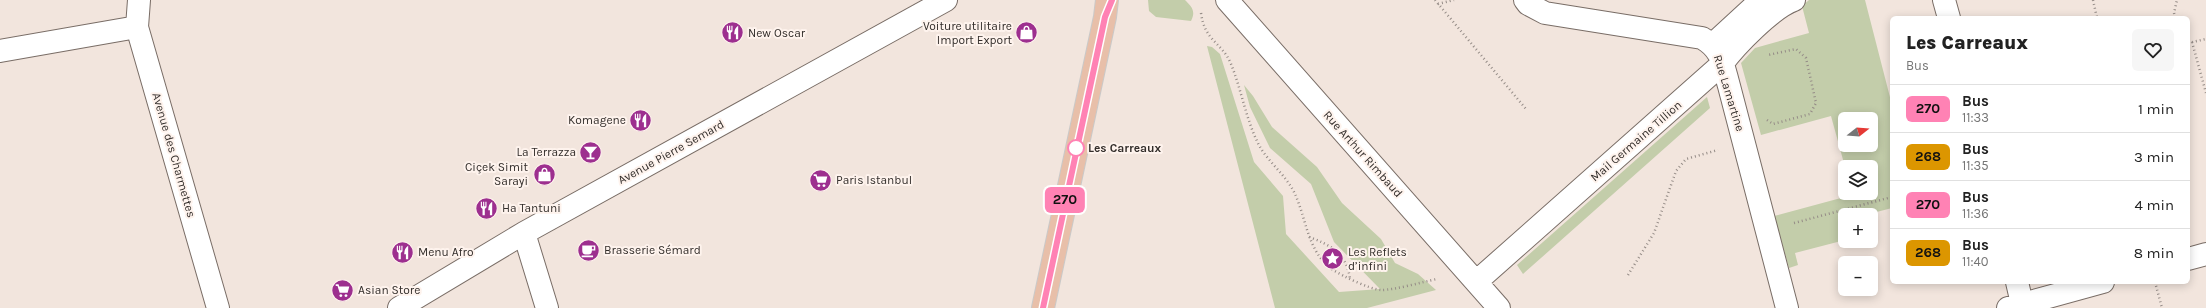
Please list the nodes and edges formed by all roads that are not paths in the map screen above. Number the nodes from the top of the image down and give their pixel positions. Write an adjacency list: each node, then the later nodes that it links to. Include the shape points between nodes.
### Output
1 (139, 0): 10 (street, Avenue des Charmettes)
2 (946, 0): 14 (street, Avenue Pierre Semard)
3 (1227, 0): 17 (street, Rue Arthur Rimbaud)
4 (1525, 0): 11 (street, Rue Lamartine, via 1545,13 1702,38)
5 (1762, 0): 11 (street)
6 (1794, 0): 13 (street, Mail Germaine Tillion, via 1783,4 1738,45)
7 (1944, 0): 9 (street)
8 (1108, 6): 24 (main road)
9 (1948, 16)
10 (137, 28): 12 (street); 21 (street, Avenue des Charmettes)
11 (1713, 44): 13 (street, Rue Lamartine)
12 (0, 51)
13 (1722, 64): 17 (street, Mail Germaine Tillion); 26 (street, Rue Lamartine)
14 (524, 233): 22 (street, Avenue Pierre Semard); 23 (street)
15 (2206, 254): 16 (street)
16 (2190, 258)
17 (1476, 282): 25 (street, Rue Arthur Rimbaud)
18 (2016, 284): 20 (street)
19 (2096, 284): 20 (street)
20 (2018, 307)
21 (218, 308)
22 (398, 308)
23 (547, 308)
24 (1043, 308)
25 (1499, 308)
26 (1787, 308)

